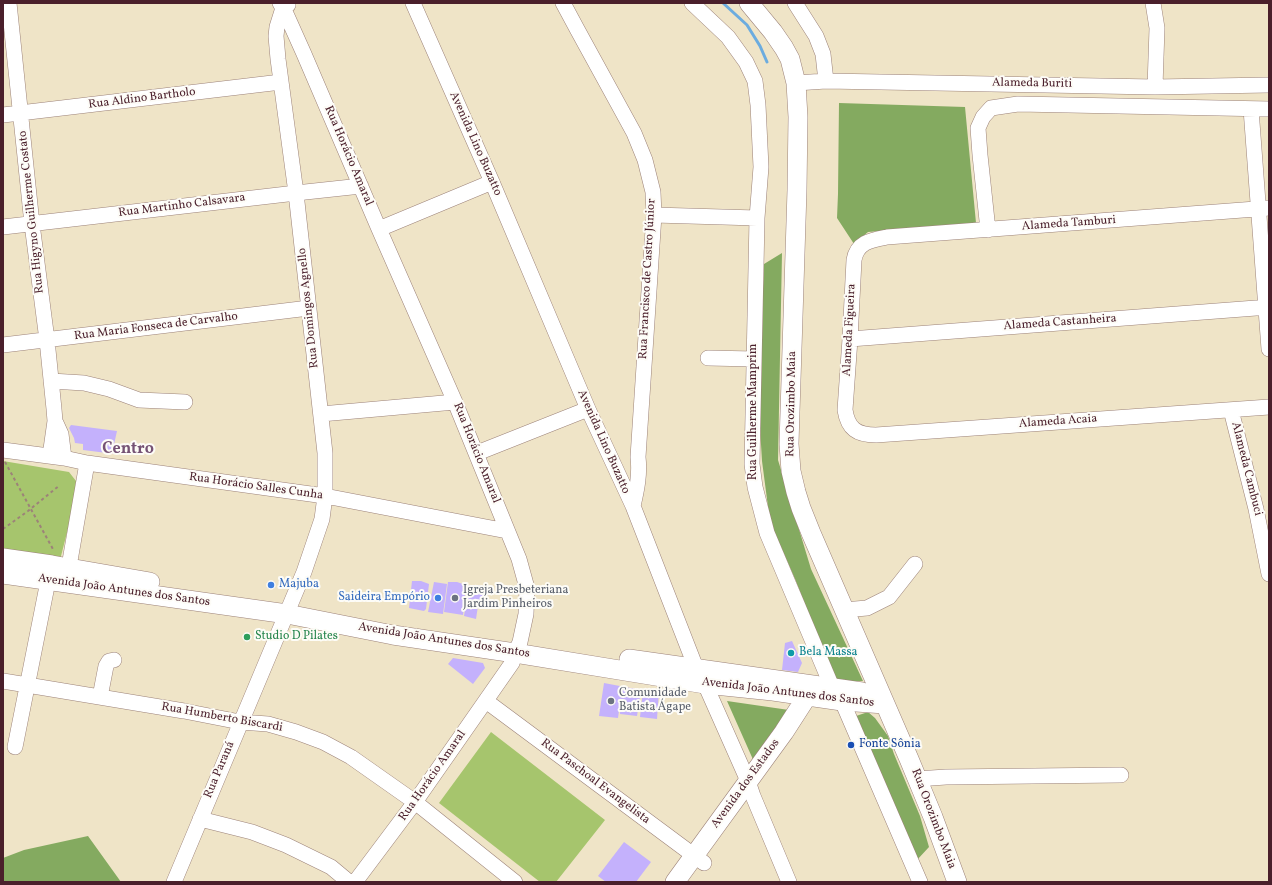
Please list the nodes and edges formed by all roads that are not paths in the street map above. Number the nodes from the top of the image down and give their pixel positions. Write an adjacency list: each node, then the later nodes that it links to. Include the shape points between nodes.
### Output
1 (9, 3): 16 (street, Rua Higyno Guilherme Costato)
2 (413, 3): 18 (street, Avenida Lino Buzatto)
3 (564, 3): 22 (street, Rua Francisco de Castro Júnior, via 646,160 653,192)
4 (692, 3): 23 (street, Rua Guilherme Mamprim, via 728,36 746,62 754,81 759,111 761,167)
5 (749, 3): 11 (main road, Rua Orozimbo Maia, via 784,48 790,59)
6 (795, 3): 9 (street, via 816,36 823,54)
7 (1153, 3): 13 (street, via 1157,28)
8 (285, 5): 10 (street, Rua Domingos Agnello, via 276,36); 19 (street, Rua Horácio Amaral)
9 (826, 81): 11 (street, Alameda Buriti); 13 (street, Alameda Buriti)
10 (281, 82): 16 (street, Rua Aldino Bartholo); 20 (street, Rua Domingos Agnello)
11 (796, 83): 61 (main road, Rua Orozimbo Maia, via 798,153 789,444 791,471 806,520)
12 (1269, 85): 13 (street, Alameda Buriti)
13 (1155, 86)
14 (1251, 109): 15 (street); 21 (street); 27 (street, via 1018,104 991,108 978,128)
15 (1269, 109)
16 (21, 113): 17 (street, Rua Aldino Bartholo); 24 (street, Rua Higyno Guilherme Costato)
17 (3, 115)
18 (492, 182): 26 (street); 41 (street, Avenida Lino Buzatto)
19 (361, 186): 20 (street, Rua Martinho Calsavara); 26 (street, Rua Horácio Amaral)
20 (296, 193): 24 (street, Rua Martinho Calsavara); 30 (street, Rua Domingos Agnello)
21 (1263, 209): 27 (street, Alameda Tamburi); 29 (street)
22 (654, 215): 23 (street); 48 (street, Rua Francisco de Castro Júnior)
23 (757, 218): 36 (street, Rua Guilherme Mamprim)
24 (32, 224): 25 (street, Rua Martinho Calsavara); 32 (street, Rua Higyno Guilherme Costato)
25 (3, 227)
26 (379, 229): 39 (street, Rua Horácio Amaral)
27 (988, 230): 28 (street, Alameda Tamburi)
28 (870, 240): 31 (street, Alameda Figueira, via 855,252)
29 (1267, 307): 31 (street, Alameda Castanheira); 34 (street)
30 (309, 308): 32 (street, Rua Maria Fonseca de Carvalho); 43 (street, Rua Domingos Agnello)
31 (850, 339): 44 (street, Alameda Figueira, via 845,410)
32 (47, 340): 33 (street, Rua Maria Fonseca de Carvalho); 37 (street, Rua Higyno Guilherme Costato)
33 (3, 345)
34 (1269, 349)
35 (708, 358): 36 (street)
36 (754, 359): 67 (street, Rua Guilherme Mamprim, via 752,464 758,503 766,532)
37 (51, 381): 38 (street, via 84,383 138,400); 47 (street, Rua Higyno Guilherme Costato, via 55,421 61,434)
38 (185, 402)
39 (455, 402): 43 (street); 46 (street, Rua Horácio Amaral)
40 (1269, 408): 42 (street, Alameda Acaia)
41 (588, 409): 46 (street); 50 (street, Avenida Lino Buzatto)
42 (1232, 410): 44 (street, Alameda Acaia, via 876,435 866,435); 53 (street, Alameda Cambuci)
43 (320, 414): 51 (street, Rua Domingos Agnello, via 325,453)
44 (849, 425)
45 (3, 450): 47 (street, Rua Horácio Salles Cunha)
46 (477, 453): 54 (street, Rua Horácio Amaral)
47 (57, 457): 49 (street, Rua Horácio Salles Cunha)
48 (638, 457): 50 (street); 52 (street, Rua Francisco de Castro Júnior, via 638,482)
49 (87, 463): 51 (street, Rua Horácio Salles Cunha); 58 (street)
50 (619, 476): 52 (street, Avenida Lino Buzatto)
51 (325, 496): 54 (street, Rua Horácio Salles Cunha); 60 (street, Rua Domingos Agnello, via 316,539)
52 (633, 506): 64 (street, Avenida Lino Buzatto)
53 (1262, 509): 57 (street, Alameda Cambuci)
54 (507, 531): 62 (street, Rua Horácio Amaral, via 519,559 527,588 526,614)
55 (3, 558): 58 (main road, Avenida João Antunes dos Santos)
56 (914, 564): 61 (street, via 889,597 867,608)
57 (1268, 568)
58 (60, 572): 59 (main road, Avenida João Antunes dos Santos); 60 (main road, Avenida João Antunes dos Santos); 66 (street)
59 (3, 574)
60 (288, 609): 62 (main road, Avenida João Antunes dos Santos, via 392,635); 71 (street, Rua Paraná)
61 (844, 610): 69 (main road, Rua Orozimbo Maia)
62 (518, 647): 64 (main road, Avenida João Antunes dos Santos); 70 (street, Rua Horácio Amaral, via 512,663)
63 (114, 660): 68 (street, via 109,661 106,666)
64 (700, 676): 67 (main road, Avenida João Antunes dos Santos, via 773,691); 75 (street, Avenida Lino Buzatto)
65 (3, 681): 66 (street, Rua Humberto Biscardi)
66 (28, 685): 68 (street, Rua Humberto Biscardi); 72 (street)
67 (824, 692): 69 (main road, Avenida João Antunes dos Santos); 75 (main road, Avenida dos Estados, via 784,732); 86 (street, Rua Guilherme Mamprim)
68 (100, 697): 71 (street, Rua Humberto Biscardi)
69 (883, 700): 74 (main road, Rua Orozimbo Maia)
70 (486, 701): 76 (street, Rua Horácio Amaral); 78 (street, Rua Paschoal Evangelista)
71 (240, 722): 76 (street, Rua Humberto Biscardi, via 268,724 323,742 352,757); 77 (street, Rua Paraná)
72 (15, 747)
73 (1121, 775): 74 (street)
74 (918, 779): 87 (main road, Rua Orozimbo Maia)
75 (751, 788): 78 (main road, Avenida dos Estados); 85 (street, Avenida Lino Buzatto)
76 (415, 802): 81 (street, Rua Horácio Amaral); 82 (street, Rua Humberto Biscardi)
77 (200, 819): 79 (street, Rua Paraná); 80 (street, via 252,832 286,845 330,867)
78 (698, 860): 83 (main road, Avenida dos Estados); 84 (main road, Avenida dos Estados)
79 (174, 882)
80 (349, 882)
81 (355, 882)
82 (515, 882)
83 (675, 882)
84 (691, 882)
85 (789, 882)
86 (920, 882)
87 (957, 882)

